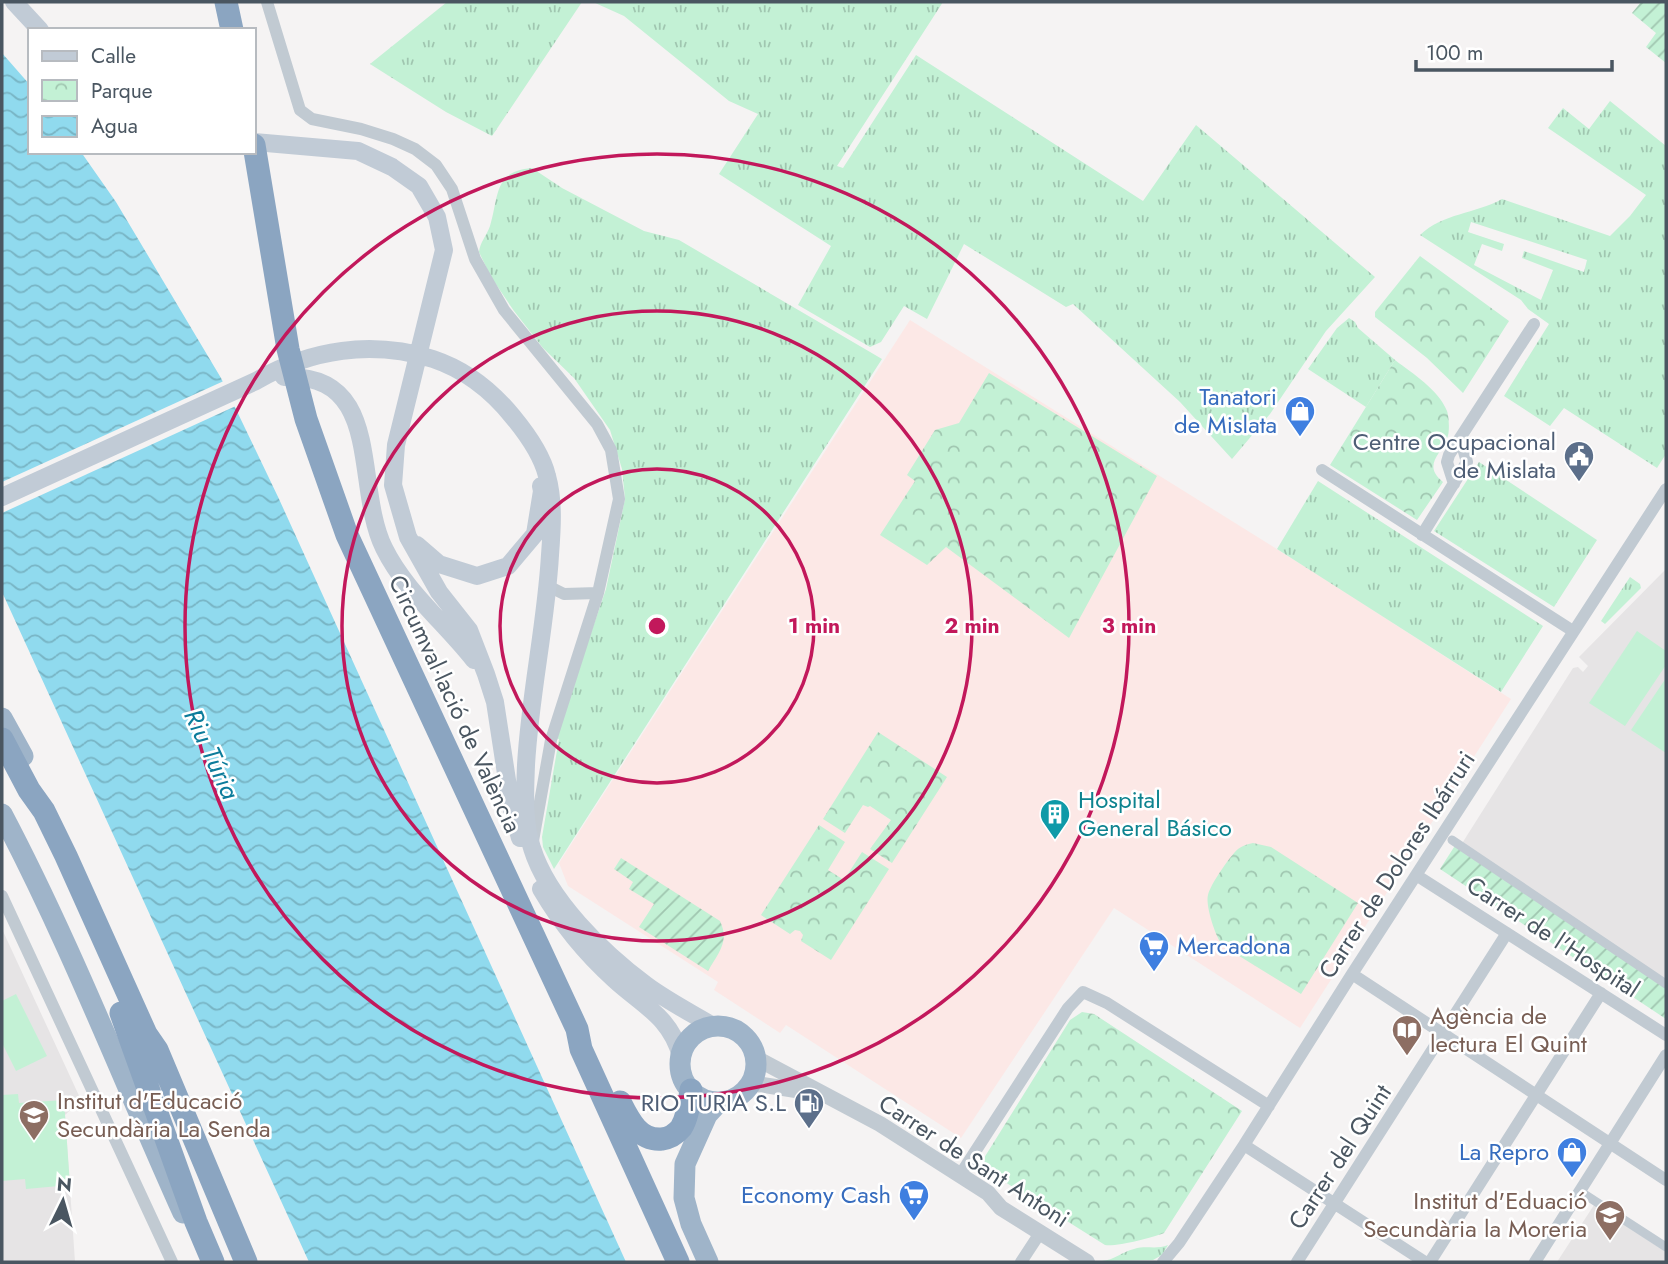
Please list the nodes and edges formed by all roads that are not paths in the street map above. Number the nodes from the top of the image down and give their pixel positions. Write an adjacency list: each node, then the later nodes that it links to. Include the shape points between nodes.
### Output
1 (14, 2): 4 (main road)
2 (226, 2): 5 (highway)
3 (267, 2): 19 (street, via 300,110 312,118 393,139 436,165 452,189 475,259 504,310 597,424 611,450 619,499)
4 (38, 28)
5 (232, 28)
6 (256, 143): 17 (main road, via 358,151 419,186 438,216 444,250 396,445 393,485)
7 (256, 154): 35 (highway, Circumval·lació de València, via 288,349 306,419 347,535)
8 (1534, 324): 11 (street)
9 (277, 373): 10 (main road, via 306,357 331,351 387,348 412,353 440,361 476,381 497,396); 15 (main road); 21 (main road, via 311,378 338,391 355,417 371,508 385,550 408,584)
10 (528, 435): 17 (main road, via 542,491 535,534 508,566 477,576 439,564); 18 (main road, via 547,475 552,514)
11 (1461, 438): 13 (street, via 1467,462); 13 (street, via 1447,463)
12 (1322, 470): 16 (street)
13 (1454, 484): 16 (street)
14 (1666, 489): 20 (street, Carrer de Dolores Ibárruri)
15 (2, 497)
16 (1422, 535): 20 (street)
17 (408, 537): 21 (main road, via 439,592 469,631)
18 (548, 586): 19 (street, via 564,594); 27 (main road, via 527,747 524,807)
19 (598, 593): 27 (street, via 551,740)
20 (1573, 631): 28 (street, Carrer de Dolores Ibárruri)
21 (486, 674): 40 (main road, via 495,702 510,806 527,861 557,917 615,980 668,1027)
22 (2, 718): 38 (highway, via 89,888)
23 (2, 739): 24 (highway)
24 (29, 790): 38 (highway, via 44,811); 58 (highway, via 106,973)
25 (2, 814): 57 (highway)
26 (1452, 840): 32 (street)
27 (531, 848): 34 (main road, via 546,880 597,943 646,985)
28 (1416, 875): 30 (street, Carrer de l'Hospital); 31 (street, Carrer de Dolores Ibárruri)
29 (2, 896): 56 (street)
30 (1507, 933): 33 (street, Carrer de l'Hospital); 36 (street, Carrer del Quint)
31 (1352, 974): 36 (street); 47 (street, Carrer de Dolores Ibárruri)
32 (1666, 984)
33 (1601, 993): 37 (street, Carrer de l'Hospital); 44 (street)
34 (713, 1026): 40 (highway, via 692,1036); 41 (highway, via 737,1030 751,1044)
35 (576, 1029): 43 (highway, via 592,1045 629,1120 650,1139 671,1137 680,1129); 60 (highway, Circumval·lació de València)
36 (1444, 1034): 44 (street); 53 (street, Carrer del Quint)
37 (1666, 1035)
38 (157, 1050): 59 (highway)
39 (1666, 1055): 49 (street)
40 (681, 1056): 43 (highway, via 682,1075)
41 (756, 1058): 42 (highway); 45 (street, Carrer de Sant Antoni)
42 (751, 1083): 45 (street, Carrer de Sant Antoni); 46 (highway, via 740,1095)
43 (691, 1090): 46 (highway)
44 (1537, 1095): 49 (street); 66 (street)
45 (835, 1099): 50 (street, Carrer de Sant Antoni)
46 (719, 1102): 61 (highway, via 707,1115 685,1164 684,1198)
47 (1269, 1105): 48 (street, Carrer de Dolores Ibárruri); 50 (street, via 1083,992 1068,1008)
48 (1244, 1145): 53 (street); 64 (street, Carrer de Dolores Ibárruri)
49 (1611, 1146): 51 (street); 52 (street)
50 (960, 1175): 54 (street, Carrer de Sant Antoni)
51 (1666, 1180)
52 (1581, 1192): 55 (street); 67 (street)
53 (1335, 1204): 65 (street, Carrer del Quint); 66 (street)
54 (1040, 1233): 62 (street); 63 (street, Carrer de Sant Antoni)
55 (1666, 1247)
56 (172, 1262)
57 (206, 1262)
58 (213, 1262)
59 (246, 1262)
60 (678, 1262)
61 (708, 1262)
62 (1021, 1262)
63 (1087, 1262)
64 (1163, 1262)
65 (1297, 1262)
66 (1428, 1262)
67 (1535, 1262)

